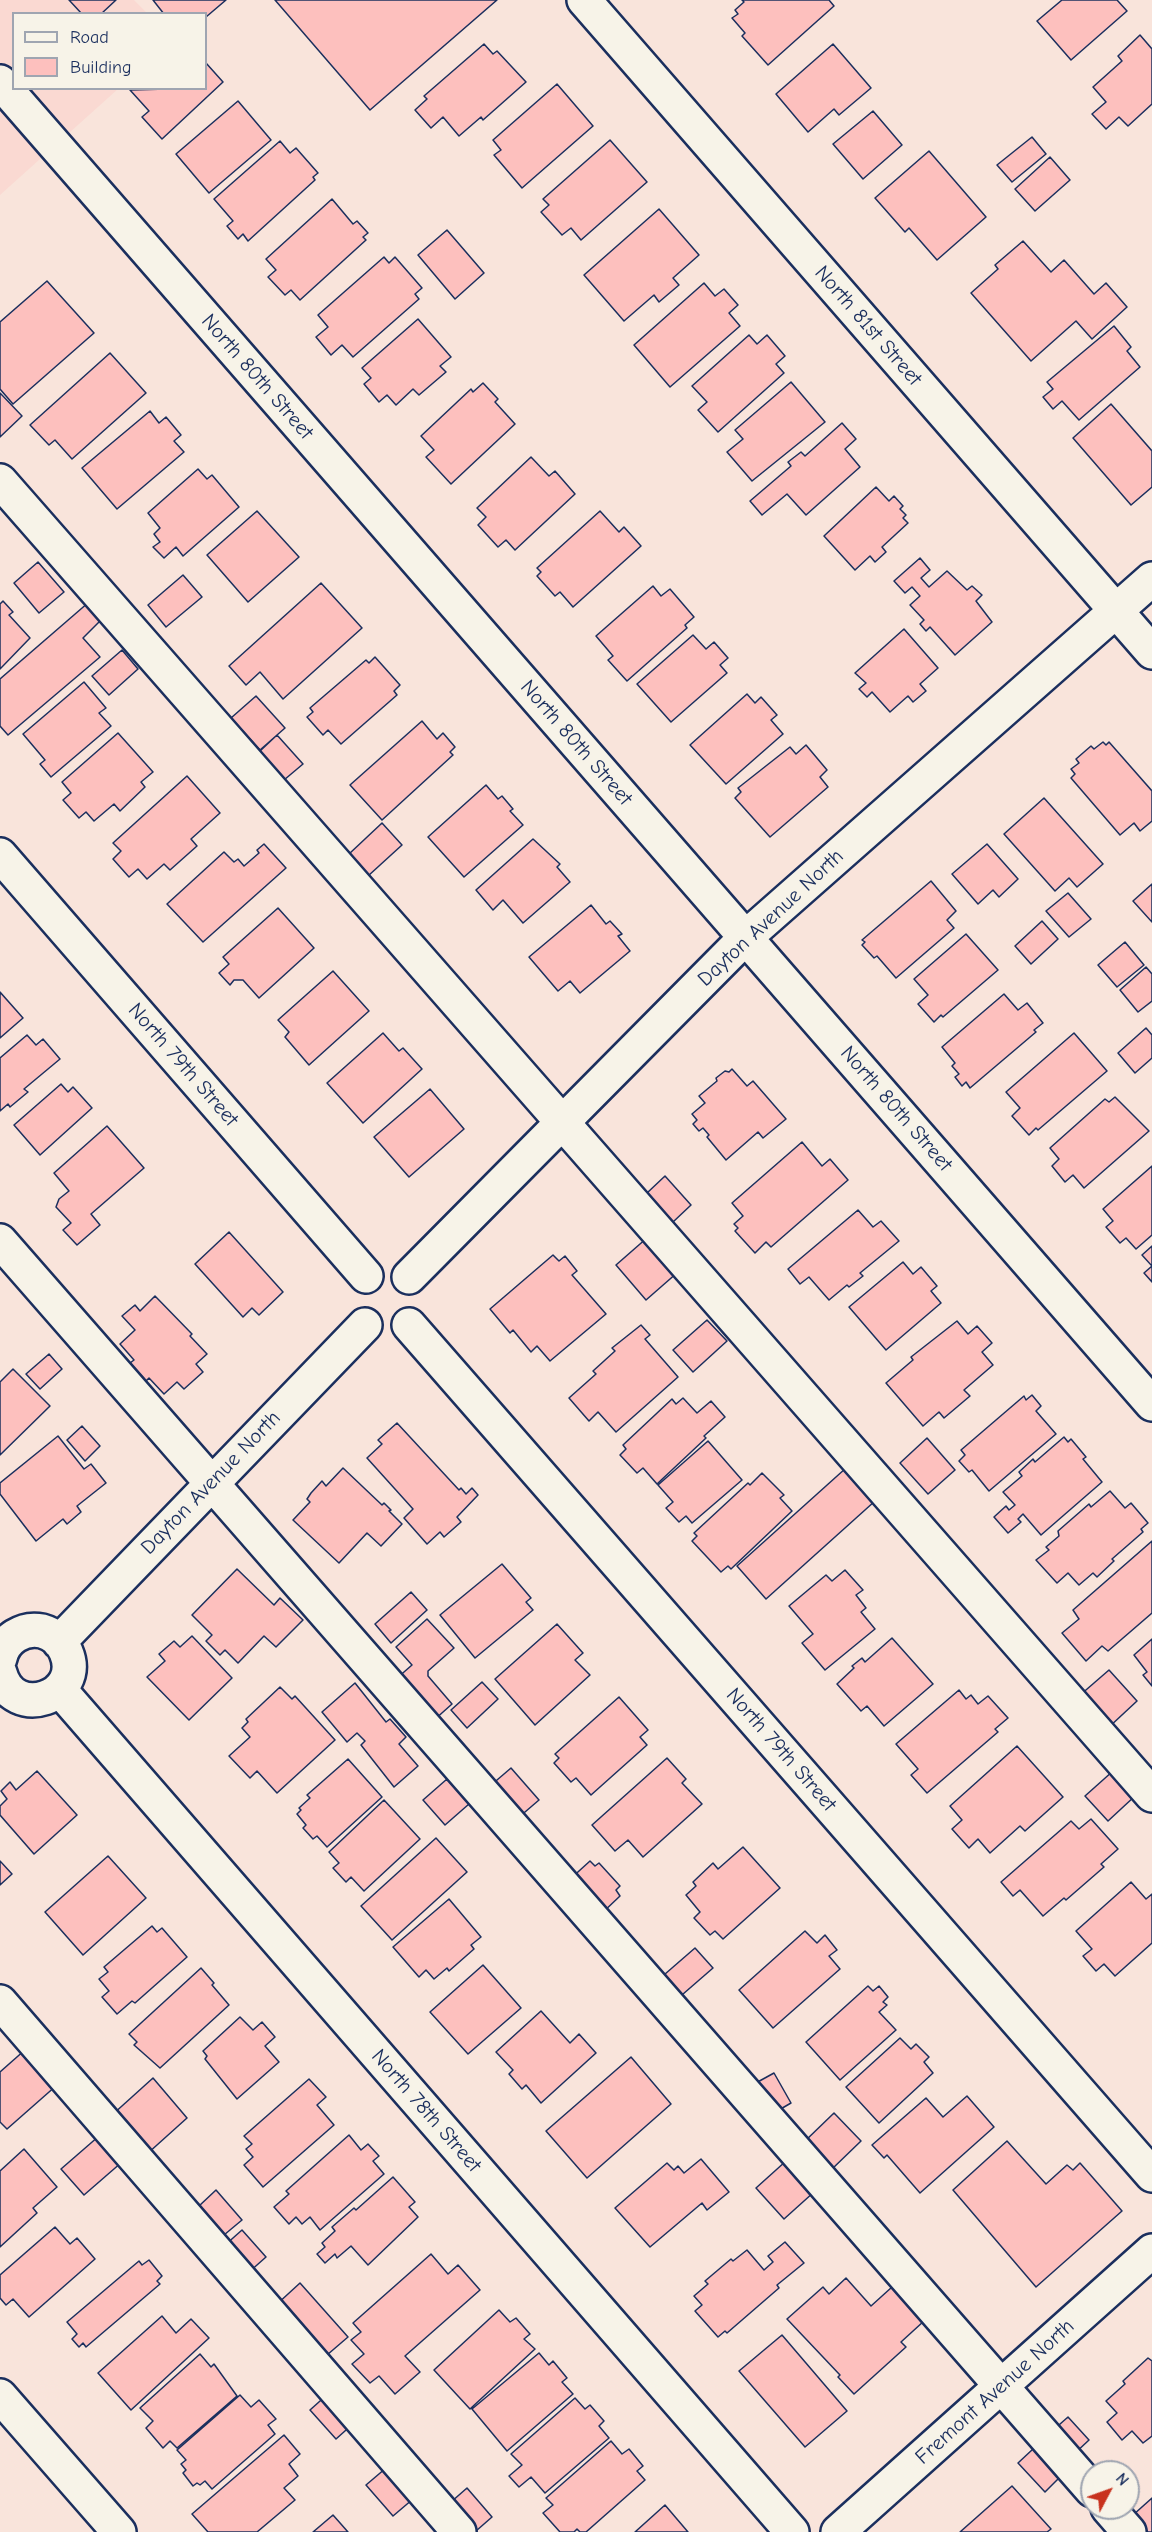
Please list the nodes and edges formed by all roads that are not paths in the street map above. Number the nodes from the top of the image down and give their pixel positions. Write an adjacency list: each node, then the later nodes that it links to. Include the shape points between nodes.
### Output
1 (584, 0): 5 (street, North 81st Street)
2 (0, 82): 8 (street, North 80th Street)
3 (0, 481): 9 (street)
4 (1152, 579): 5 (street, Dayton Avenue North)
5 (1116, 609): 6 (street, North 81st Street); 8 (street, Dayton Avenue North)
6 (1152, 652)
7 (0, 855): 11 (street, North 79th Street)
8 (746, 938): 9 (street, Dayton Avenue North); 15 (street, North 80th Street)
9 (562, 1122): 12 (street, Dayton Avenue North); 21 (street)
10 (0, 1241): 16 (street)
11 (366, 1276): 12 (street, via 385,1268); 13 (street, via 355,1293 354,1303)
12 (410, 1277): 14 (street, via 419,1291 420,1302)
13 (365, 1325): 14 (street, via 392,1334); 16 (street, Dayton Avenue North)
14 (409, 1325): 23 (street, North 79th Street)
15 (1152, 1404)
16 (210, 1483): 18 (street, Dayton Avenue North); 25 (street)
17 (4, 1639): 18 (street, via 23,1632 44,1631)
18 (59, 1642): 20 (street, via 68,1656 69,1668)
19 (3, 1686): 20 (street, via 14,1695 38,1701)
20 (60, 1690): 31 (street, North 78th Street)
21 (1152, 1795)
22 (0, 2002): 30 (street)
23 (1152, 2175)
24 (1152, 2251): 25 (street, Fremont Avenue North)
25 (1002, 2386): 27 (street); 33 (street, Fremont Avenue North)
26 (0, 2396): 29 (street)
27 (1080, 2476)
28 (1118, 2520): 34 (street)
29 (120, 2532)
30 (459, 2532)
31 (792, 2532): 32 (street, via 817,2526)
32 (828, 2532)
33 (838, 2532)
34 (1129, 2532)

